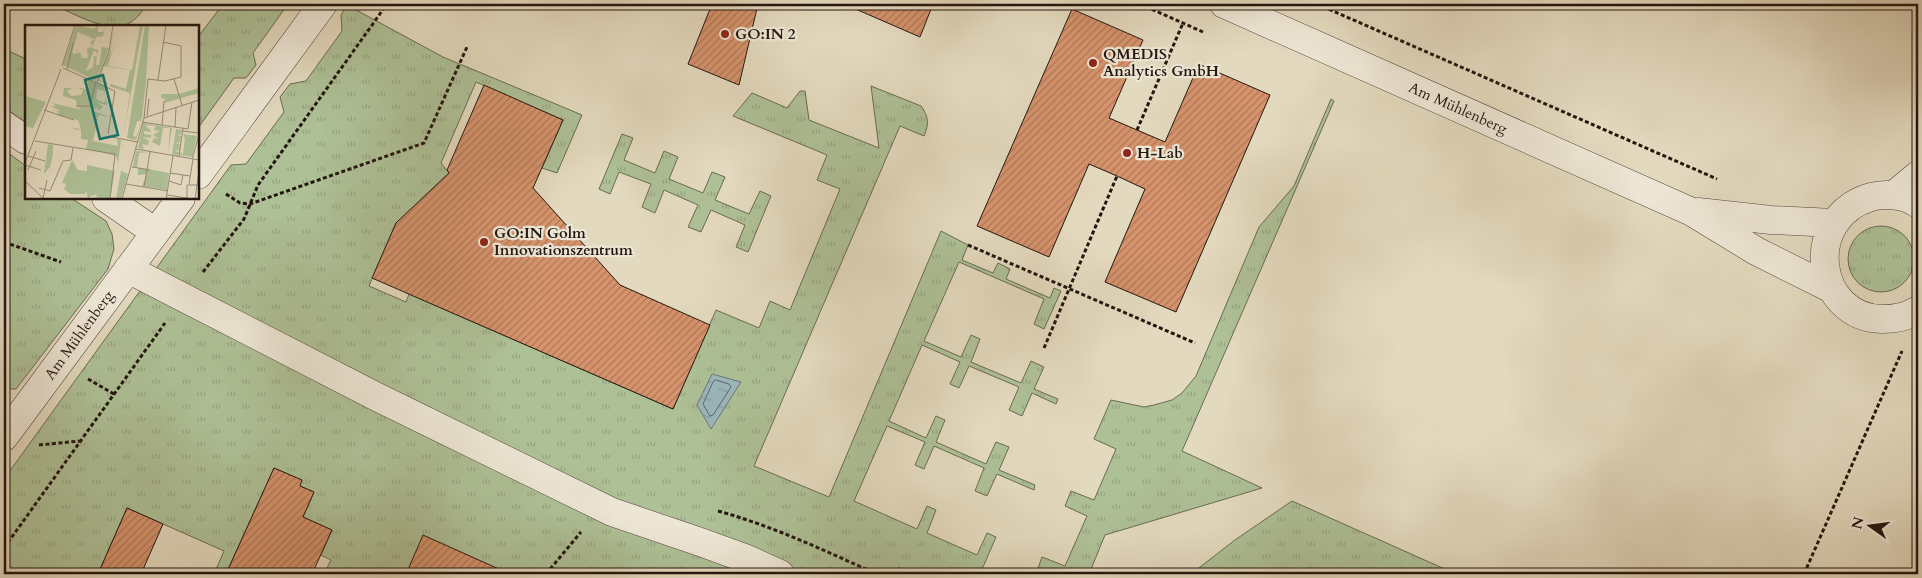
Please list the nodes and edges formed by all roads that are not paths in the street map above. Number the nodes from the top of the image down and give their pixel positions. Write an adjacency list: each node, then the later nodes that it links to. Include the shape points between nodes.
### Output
1 (323, 4): 6 (street)
2 (1224, 4): 10 (street, Am Mühlenberg)
3 (4, 124): 4 (street)
4 (25, 139)
5 (1918, 175): 9 (street, Am Mühlenberg)
6 (208, 182)
7 (107, 199): 12 (street)
8 (180, 199): 12 (street, Am Mühlenberg)
9 (1906, 200): 11 (street, Am Mühlenberg, via 1877,196 1860,201 1845,210)
10 (1692, 212): 11 (street, Am Mühlenberg); 14 (street, Am Mühlenberg, via 1756,251)
11 (1834, 223): 14 (street, Am Mühlenberg, via 1824,256)
12 (155, 232): 13 (street, Am Mühlenberg)
13 (128, 269): 16 (street, Am Mühlenberg); 17 (street, via 375,396 602,507)
14 (1832, 289): 15 (street, Am Mühlenberg, via 1844,303 1876,319 1894,319)
15 (1915, 312)
16 (4, 437)
17 (780, 574)

